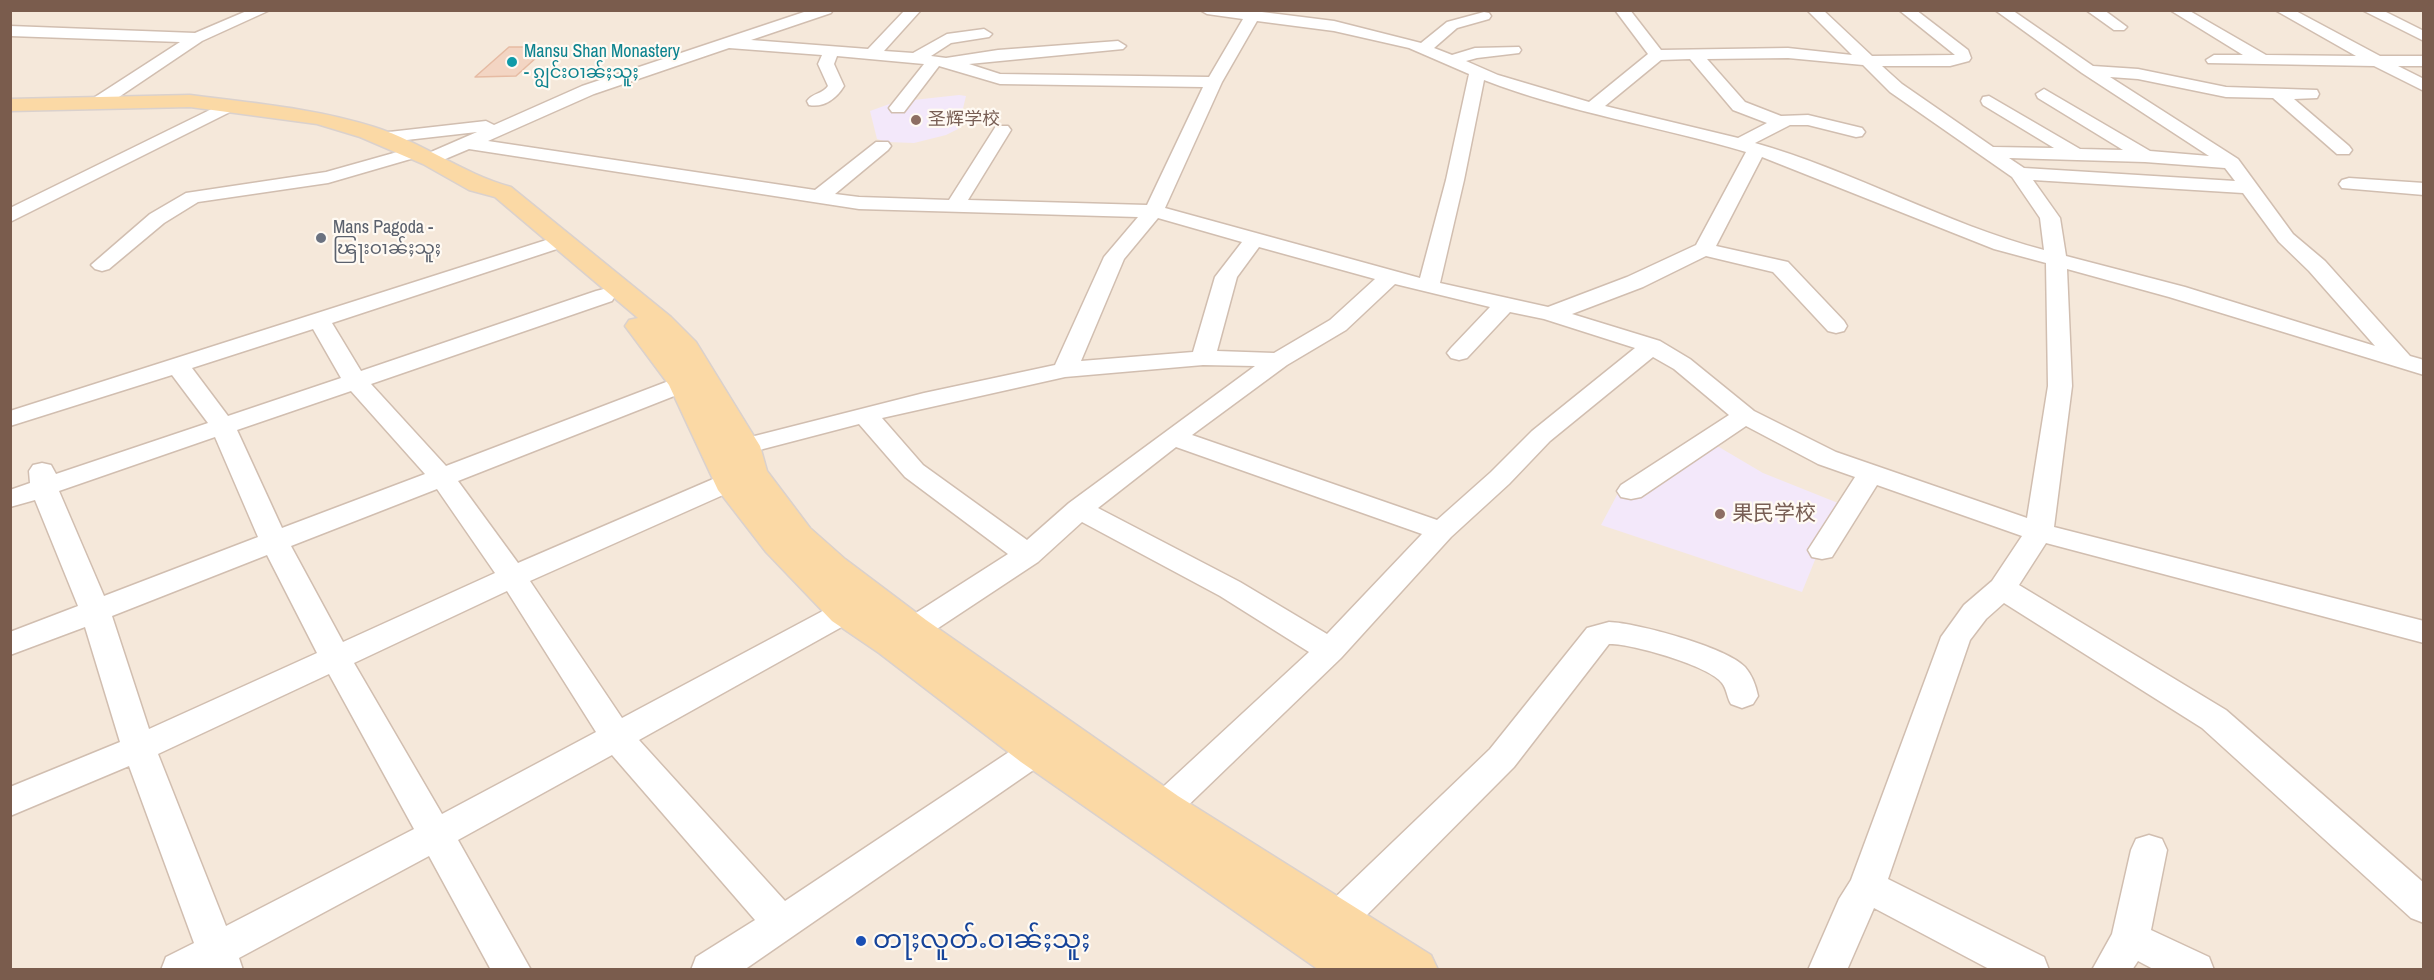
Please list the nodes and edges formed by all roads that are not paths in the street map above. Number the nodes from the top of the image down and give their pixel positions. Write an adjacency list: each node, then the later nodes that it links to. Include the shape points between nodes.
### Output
1 (263, 10): 19 (street)
2 (914, 10): 26 (street)
3 (1207, 10): 13 (street)
4 (1622, 10): 27 (street)
5 (1814, 10): 32 (street)
6 (1906, 10): 32 (street, via 1962,53 1963,58)
7 (2002, 10): 36 (street)
8 (2092, 10): 15 (street)
9 (2177, 10): 30 (street)
10 (2282, 10): 33 (street)
11 (2369, 10): 18 (street)
12 (817, 12): 20 (street)
13 (1255, 13): 22 (street, via 1334,26); 38 (street)
14 (1484, 16): 22 (street, via 1452,25)
15 (2119, 27)
16 (10, 32): 19 (street)
17 (984, 34): 28 (street, via 947,39)
18 (2424, 37)
19 (197, 38): 44 (street)
20 (726, 43): 24 (street); 51 (street, via 588,90)
21 (1118, 46): 35 (street)
22 (1423, 49): 31 (street)
23 (1513, 50): 31 (street, via 1474,53)
24 (831, 52): 26 (street); 43 (street, via 826,64 836,86 831,94)
25 (1694, 54): 27 (street); 32 (street, via 1788,53); 52 (street, via 1739,106)
26 (871, 55): 28 (street)
27 (1657, 55): 49 (street)
28 (916, 58): 35 (street)
29 (2214, 60): 30 (street)
30 (2263, 60): 33 (street)
31 (1450, 61): 37 (street)
32 (1868, 61): 60 (street, via 1896,88)
33 (2380, 61): 34 (street); 39 (street)
34 (2424, 61)
35 (941, 62): 38 (street, via 1000,79); 48 (street)
36 (2088, 70): 41 (street, via 2138,74 2226,92); 64 (street)
37 (1477, 73): 49 (street); 79 (street)
38 (1214, 81): 71 (street)
39 (2424, 86)
40 (2044, 94): 63 (street)
41 (2277, 94): 42 (street); 59 (street)
42 (2311, 94)
43 (815, 100)
44 (101, 101): 46 (main road); 47 (main road, via 190,101)
45 (1989, 101): 61 (street)
46 (10, 105)
47 (224, 106): 50 (main road); 55 (main road, via 319,118); 72 (street)
48 (898, 108)
49 (1592, 108): 58 (street)
50 (10, 111)
51 (520, 122): 55 (street); 56 (street)
52 (1780, 122): 54 (street, via 1808,120); 58 (street)
53 (1002, 130): 70 (street)
54 (1856, 132)
55 (380, 138): 62 (main road)
56 (467, 143): 62 (street); 69 (street)
57 (882, 146): 69 (street)
58 (1748, 146): 75 (street); 76 (street, via 2001,245)
59 (2343, 150)
60 (1991, 152): 61 (street); 65 (street)
61 (2078, 154): 63 (street)
62 (423, 155): 74 (main road, via 477,185 483,202); 77 (street, via 328,177 193,197 164,214)
63 (2145, 156): 64 (street)
64 (2231, 163): 67 (street)
65 (2019, 173): 67 (street); 76 (street, via 2050,219)
66 (2349, 184): 68 (street)
67 (2249, 188): 88 (street, via 2286,238 2317,266)
68 (2424, 189)
69 (819, 197): 70 (street, via 859,203)
70 (955, 206): 71 (street)
71 (1154, 211): 73 (street); 92 (street, via 1114,257)
72 (10, 216)
73 (1254, 239): 78 (street); 87 (street, via 1226,277)
74 (554, 244): 80 (main road); 83 (street); 100 (main road, via 660,323 686,348)
75 (1704, 249): 82 (street, via 1635,282); 84 (street, via 1780,267)
76 (2056, 260): 88 (street); 108 (street, via 2060,386)
77 (102, 265)
78 (1389, 277): 79 (street); 89 (street, via 1338,325)
79 (1428, 287): 81 (street)
80 (604, 296): 93 (street); 94 (main road, via 642,329)
81 (1505, 304): 82 (street); 86 (street)
82 (1550, 314): 85 (street)
83 (319, 320): 90 (street); 93 (street)
84 (1836, 326)
85 (1652, 346): 96 (street, via 1682,364); 107 (street, via 1541,436)
86 (1459, 353)
87 (1203, 358): 89 (street); 92 (street)
88 (2400, 359): 91 (street)
89 (1279, 360): 99 (street)
90 (177, 365): 97 (street); 98 (street)
91 (2424, 368)
92 (1065, 370): 95 (street)
93 (356, 382): 98 (street); 102 (street)
94 (683, 384): 100 (main road); 102 (street)
95 (866, 415): 100 (street); 111 (street, via 914,471)
96 (1746, 416): 101 (street, via 1827,458); 104 (street)
97 (10, 419)
98 (223, 426): 103 (street); 109 (street)
99 (1173, 437): 106 (street); 107 (street)
100 (742, 467): 112 (street); 115 (main road, via 778,544); 117 (main road, via 798,536)
101 (1871, 473): 108 (street); 110 (street)
102 (441, 477): 109 (street); 112 (street)
103 (43, 479): 105 (street); 114 (street)
104 (1631, 491)
105 (10, 499)
106 (1079, 509): 111 (street); 119 (street, via 1230,589)
107 (1441, 531): 119 (street)
108 (2039, 532): 113 (street); 116 (street)
109 (274, 542): 114 (street); 120 (street)
110 (1822, 550)
111 (1028, 555): 117 (street)
112 (513, 577): 120 (street); 122 (street)
113 (2002, 588): 129 (street, via 1975,612 1956,637); 130 (street, via 2214,719)
114 (95, 610): 118 (street); 123 (street)
115 (845, 612): 117 (main road); 122 (street)
116 (2424, 632)
117 (903, 637): 124 (main road); 126 (main road)
118 (10, 644)
119 (1330, 650): 126 (street)
120 (335, 657): 123 (street); 127 (street)
121 (1742, 696): 131 (street, via 1740,680 1722,666 1640,637 1604,632 1502,758)
122 (617, 738): 127 (street); 132 (street)
123 (139, 748): 125 (street); 134 (street)
124 (1036, 751): 126 (main road); 132 (street)
125 (10, 802)
126 (1155, 818): 131 (main road); 138 (main road)
127 (436, 835): 134 (street); 136 (street)
128 (2149, 850): 133 (street)
129 (1867, 886): 140 (street); 141 (street)
130 (2424, 907)
131 (1336, 921): 139 (main road)
132 (782, 924): 137 (street)
133 (2121, 954): 142 (street)
134 (221, 960): 135 (street)
135 (180, 969)
136 (512, 969)
137 (710, 969)
138 (1359, 969)
139 (1414, 969)
140 (1827, 969)
141 (2030, 969)
142 (2195, 969)

